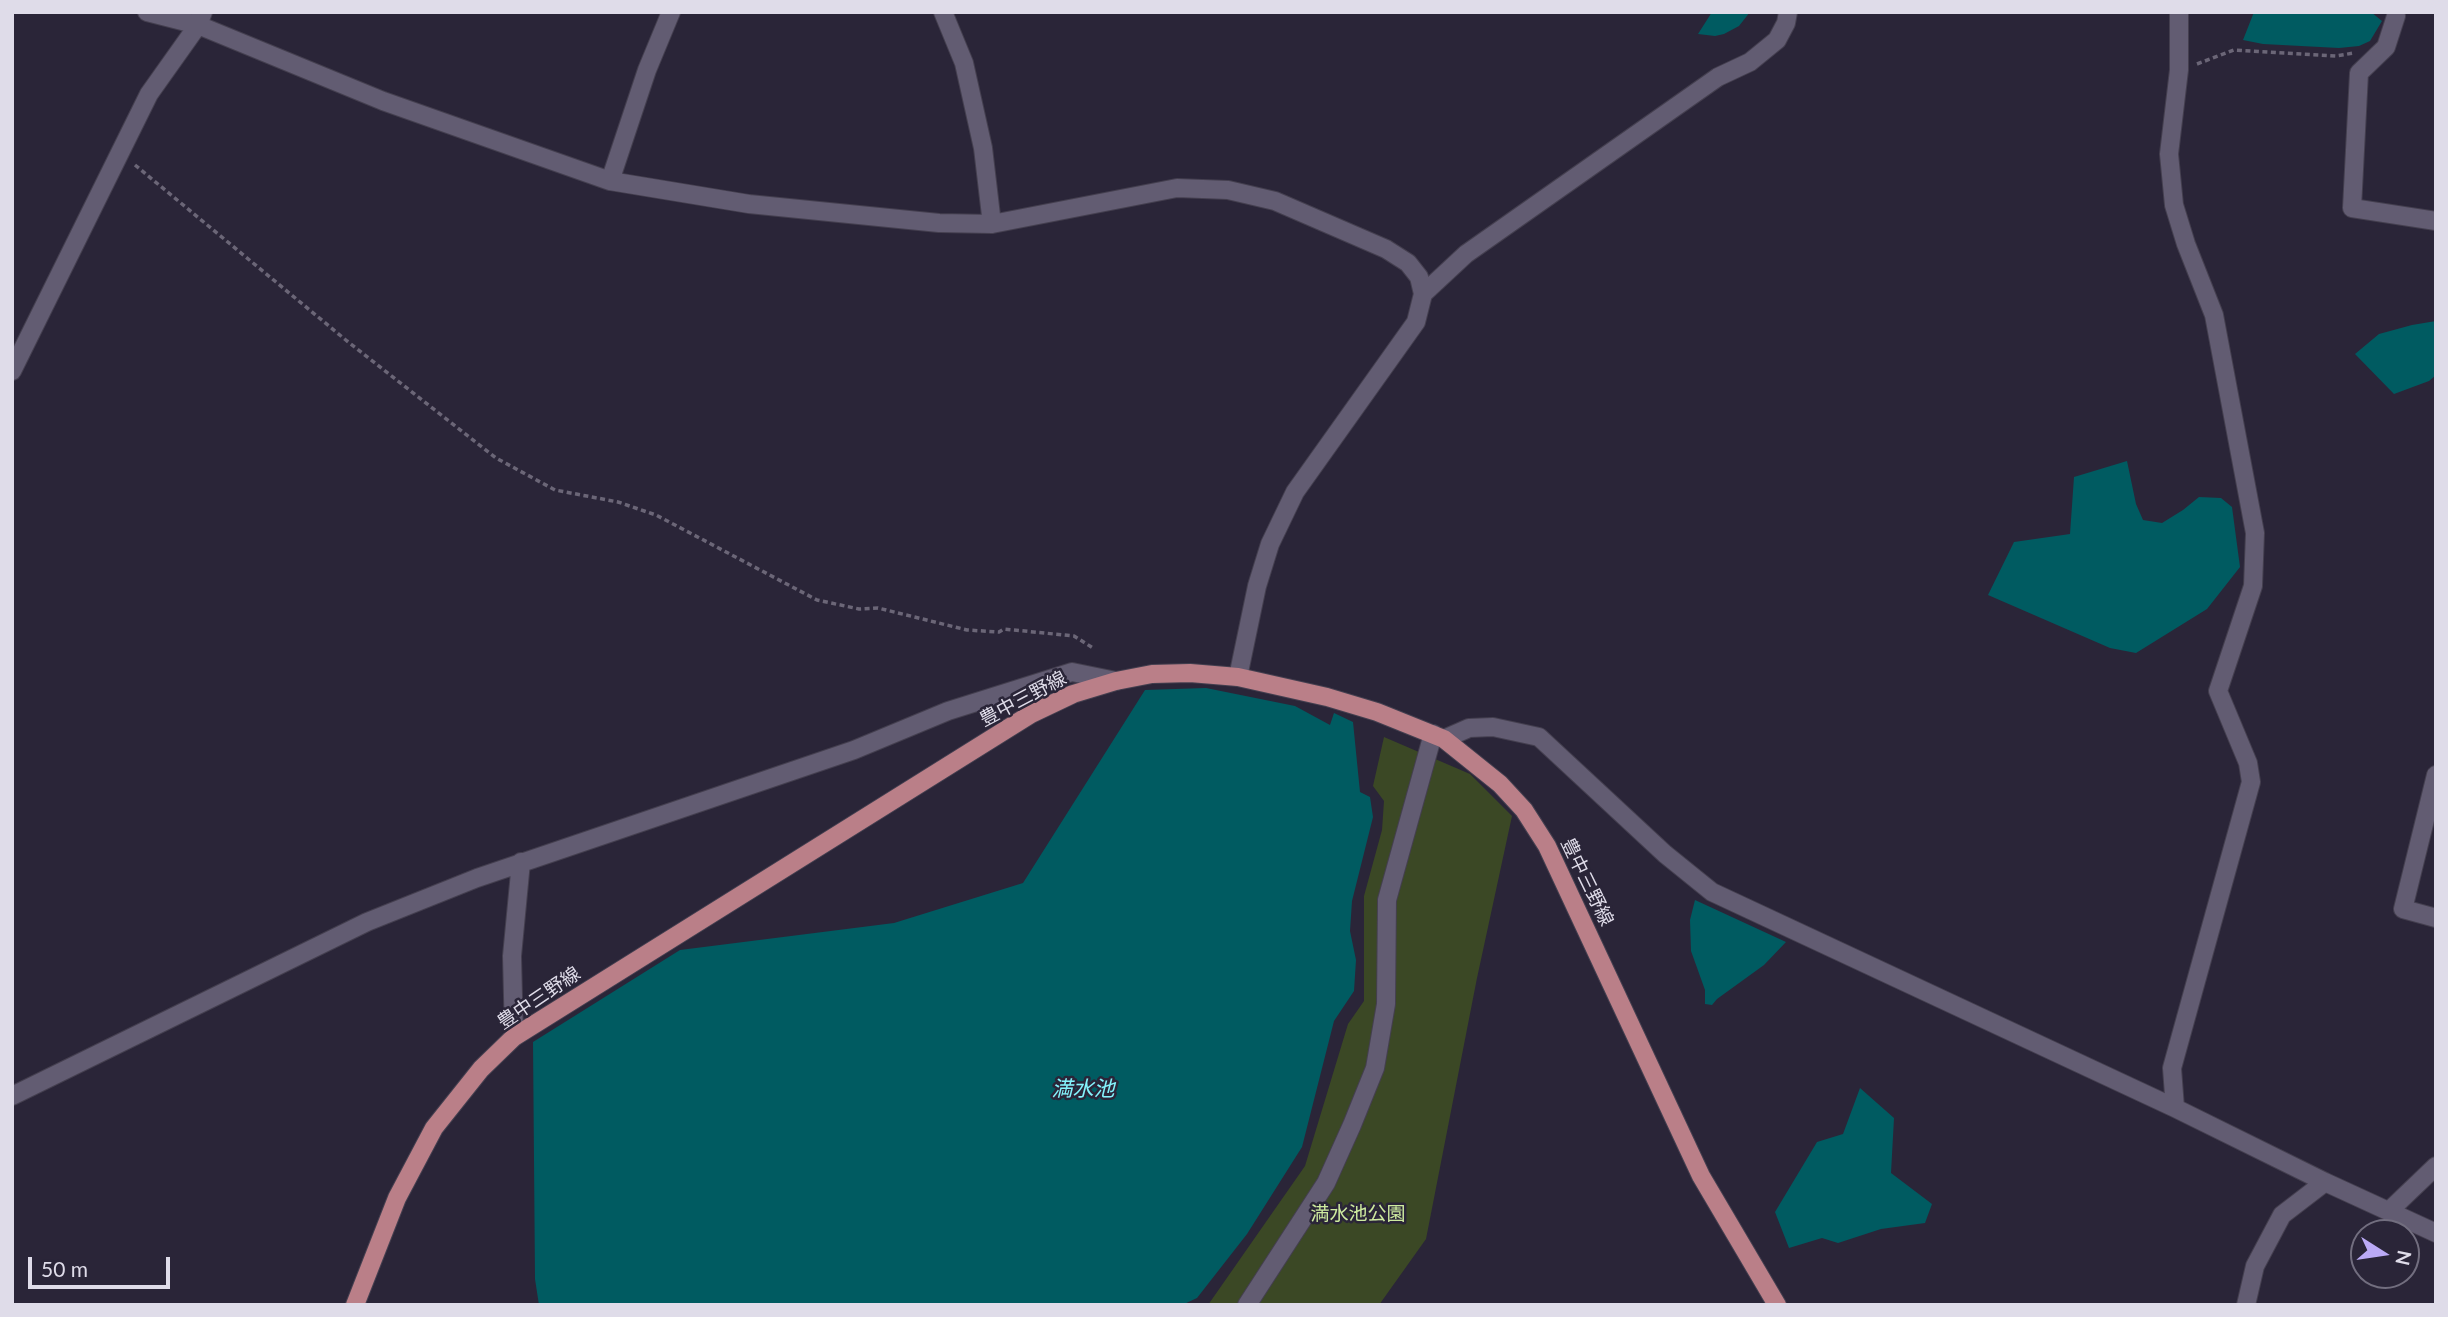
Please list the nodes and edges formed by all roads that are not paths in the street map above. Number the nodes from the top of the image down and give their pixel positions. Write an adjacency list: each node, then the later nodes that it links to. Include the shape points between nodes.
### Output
1 (147, 12): 7 (street)
2 (671, 12): 8 (street)
3 (943, 12): 10 (street, via 964,63 983,148)
4 (1788, 12): 11 (street, via 1777,40 1750,62 1718,77 1466,254)
5 (2179, 12): 21 (street, via 2179,70 2169,154 2174,205 2214,315 2255,533 2253,586 2218,691 2248,763 2251,782 2172,1068)
6 (2396, 16): 9 (street, via 2386,47 2358,73 2352,208)
7 (200, 19): 8 (street, via 383,101); 12 (street, via 149,94)
8 (610, 181): 10 (street, via 750,204)
9 (2436, 221)
10 (992, 224): 11 (street, via 1177,188 1227,190 1275,201 1386,249 1408,263)
11 (1423, 294): 13 (street, via 1416,322 1295,492 1280,523 1257,586)
12 (12, 371)
13 (1238, 677): 14 (main road, 豊中三野線, via 1152,674); 15 (main road, 豊中三野線, via 1377,712)
14 (1116, 681): 17 (street, via 1072,671); 19 (main road, 豊中三野線, via 1031,714)
15 (1439, 737): 21 (street, via 1493,727 1539,737 1712,892); 27 (street, via 1387,900 1386,1004 1374,1068 1326,1183); 28 (main road, 豊中三野線, via 1500,784 1547,846 1702,1176)
16 (2436, 775): 18 (street, via 2403,909)
17 (521, 862): 19 (street, via 512,956); 20 (street, via 368,922)
18 (2436, 918)
19 (514, 1037): 26 (main road, 豊中三野線, via 481,1069 434,1128 397,1198)
20 (12, 1096)
21 (2175, 1108): 23 (street)
22 (2436, 1166): 24 (street)
23 (2325, 1182): 24 (street); 29 (street, via 2282,1215 2255,1266)
24 (2389, 1211): 25 (street)
25 (2436, 1233)
26 (355, 1305)
27 (1247, 1305)
28 (1777, 1305)
29 (2246, 1305)

